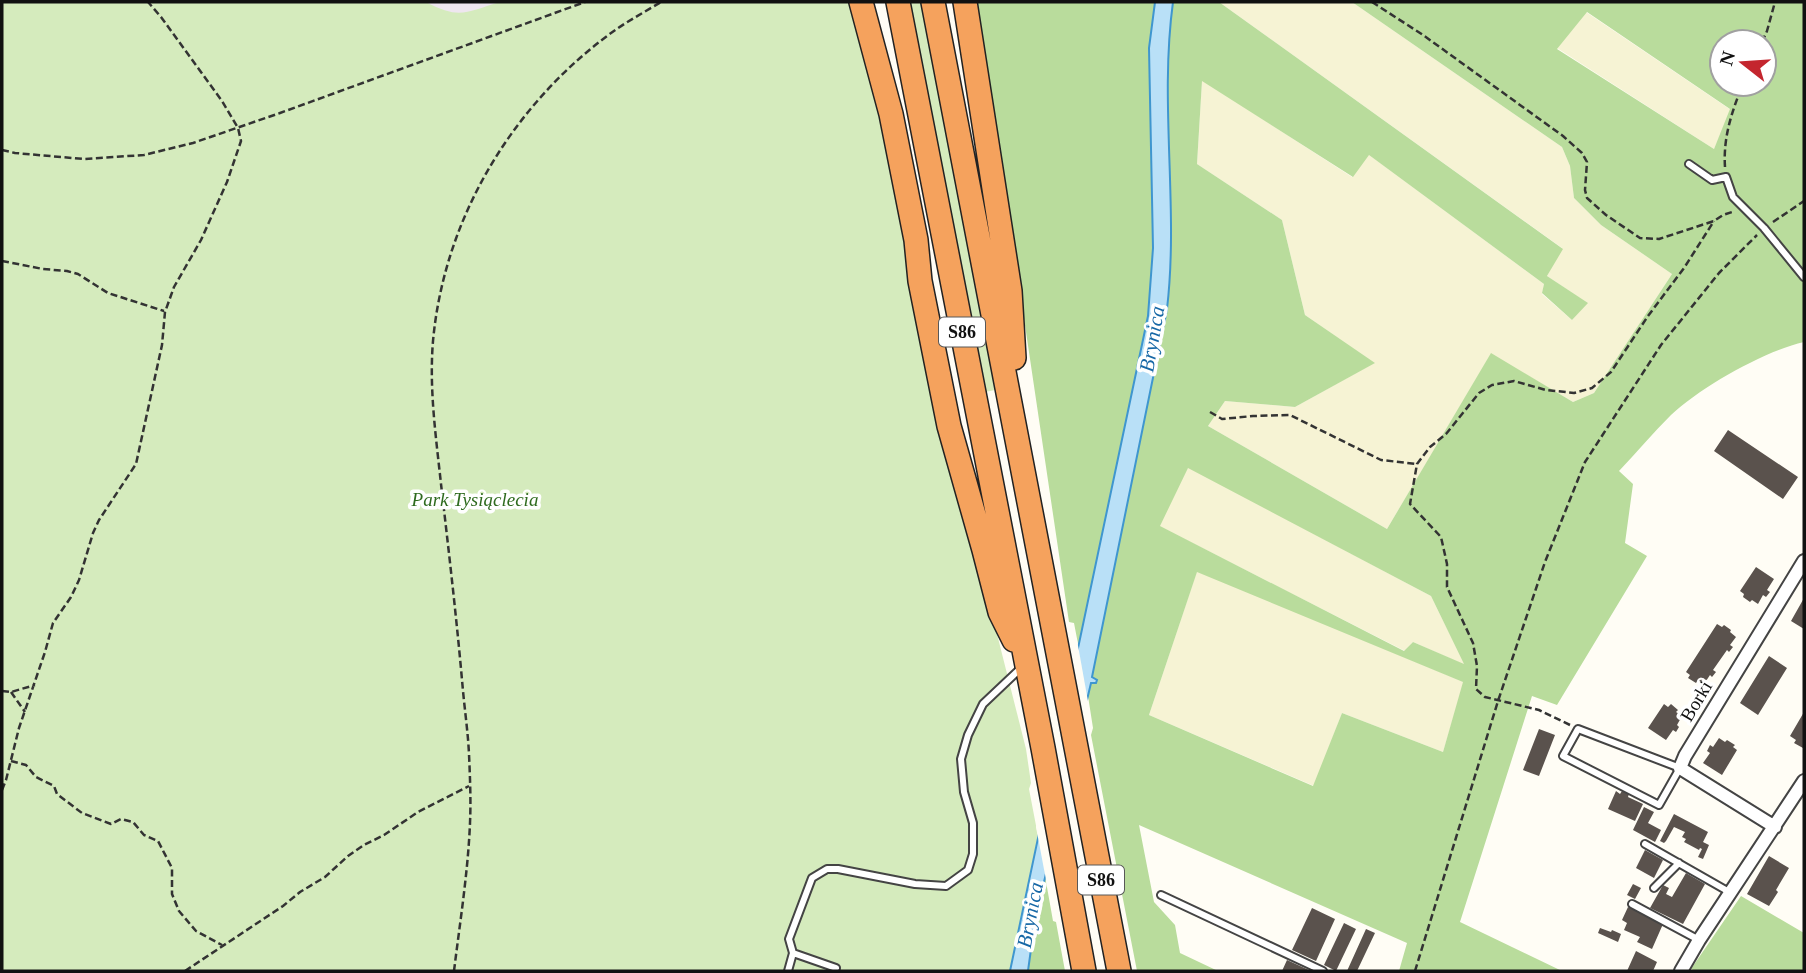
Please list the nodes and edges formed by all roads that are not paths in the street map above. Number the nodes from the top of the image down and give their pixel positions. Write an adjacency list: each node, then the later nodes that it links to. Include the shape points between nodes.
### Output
1 (861, 2): 9 (highway, via 896,139 949,426 1000,612)
2 (898, 2): 9 (highway, S86)
3 (933, 2): 7 (highway, S86)
4 (965, 2): 7 (highway, via 1010,291)
5 (1689, 164): 6 (lane, via 1712,180 1726,177 1733,197)
6 (1804, 277)
7 (1019, 449): 24 (highway, S86)
8 (1804, 561): 10 (street, Borki)
9 (1026, 663): 20 (lane, via 983,704 961,759 973,823 968,870 946,886 827,869 813,878 789,939); 23 (highway, S86)
10 (1681, 768): 10 (lane, via 1578,729 1563,756 1659,805); 12 (street)
11 (1804, 781): 12 (street)
12 (1775, 827): 16 (street)
13 (1646, 844): 14 (lane)
14 (1679, 863): 15 (lane); 16 (lane)
15 (1654, 888)
16 (1731, 893): 19 (street)
17 (1161, 895): 25 (lane)
18 (1632, 904): 19 (lane)
19 (1699, 940): 26 (street)
20 (793, 953): 21 (lane); 22 (lane)
21 (836, 968)
22 (788, 971)
23 (1084, 971)
24 (1119, 971)
25 (1323, 971)
26 (1681, 971)

